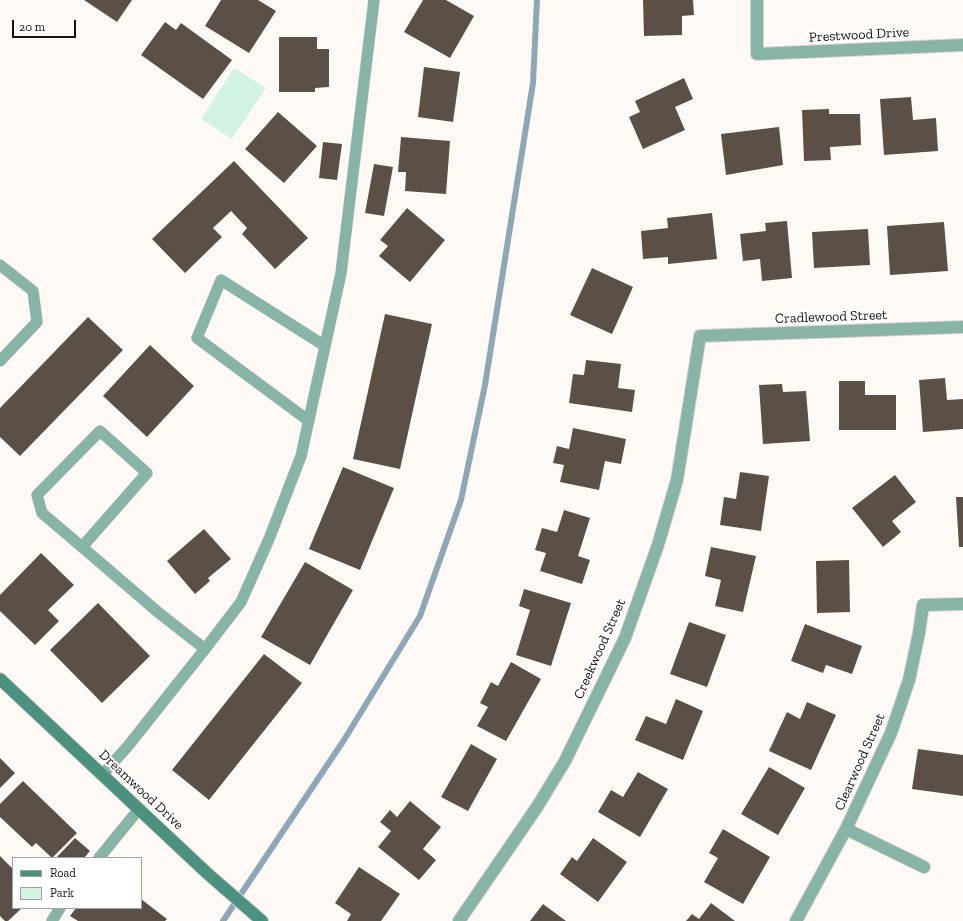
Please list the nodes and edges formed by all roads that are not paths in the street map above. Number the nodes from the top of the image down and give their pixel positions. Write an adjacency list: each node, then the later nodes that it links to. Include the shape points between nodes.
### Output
1 (374, 0): 7 (lane, via 341,273)
2 (757, 0): 3 (street, Prestwood Drive, via 757,54)
3 (963, 45)
4 (0, 265): 8 (lane, via 33,291 37,322)
5 (963, 327): 6 (street, Cradlewood Street)
6 (700, 336): 22 (street, Creekwood Street, via 676,480 658,545 625,638 565,760 537,807)
7 (325, 346): 9 (lane); 9 (lane, via 221,280 197,338)
8 (0, 361)
9 (309, 421): 12 (lane, via 301,456 269,539 240,602)
10 (82, 547): 10 (lane, via 42,513 37,495 100,431 147,473); 12 (lane)
11 (963, 604): 16 (street, Clearwood Street, via 923,605 909,680 893,727)
12 (205, 649): 14 (lane)
13 (0, 679): 14 (street, Dreamwood Drive)
14 (103, 774): 15 (street, Dreamwood Drive)
15 (140, 809): 17 (lane); 21 (street, Dreamwood Drive)
16 (846, 829): 18 (street); 23 (street, Clearwood Street)
17 (100, 857)
18 (924, 867)
19 (59, 909): 20 (lane)
20 (52, 921)
21 (262, 921)
22 (459, 921)
23 (796, 921)

